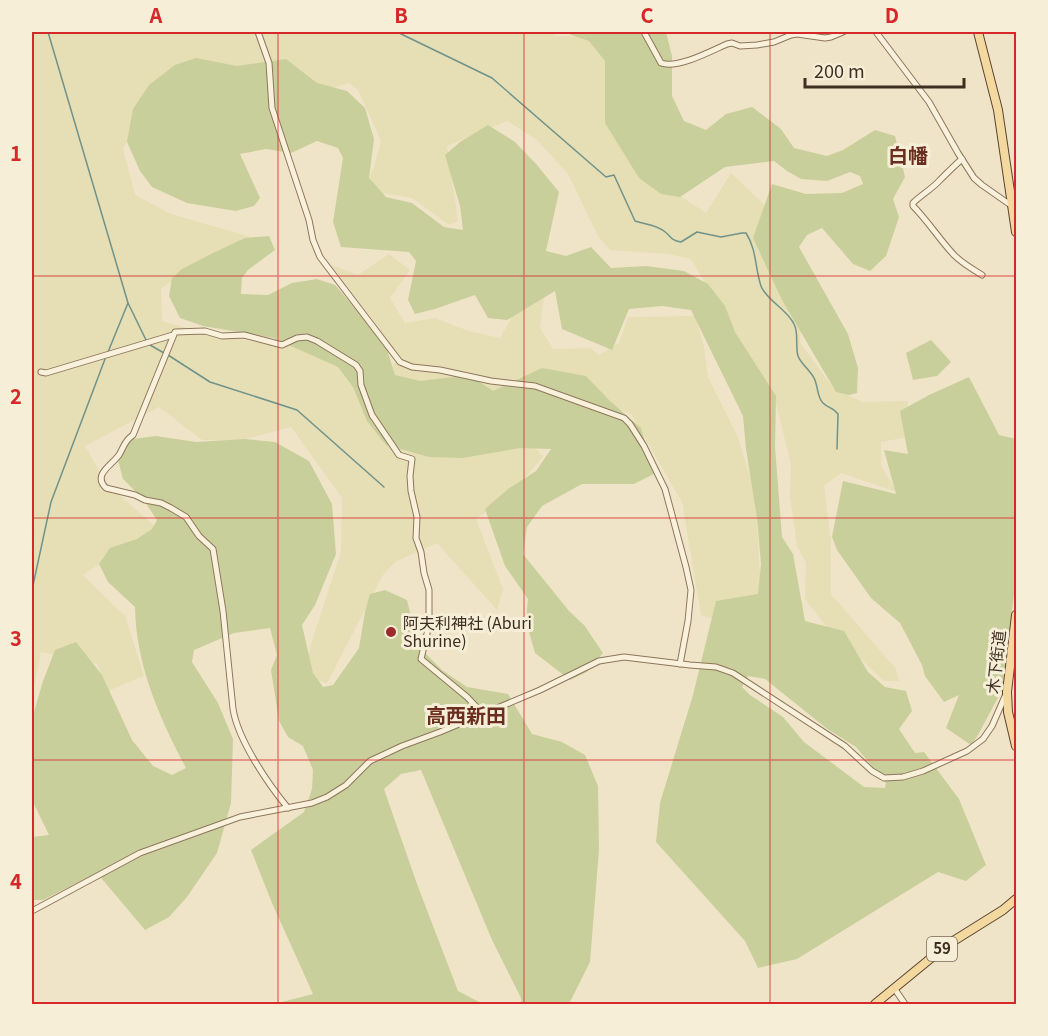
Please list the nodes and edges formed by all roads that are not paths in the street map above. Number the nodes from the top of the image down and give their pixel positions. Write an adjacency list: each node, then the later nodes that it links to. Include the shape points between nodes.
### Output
1 (258, 32): 13 (street, via 269,63 272,108 320,257 400,362 535,386 624,418 630,424 665,489 691,590)
2 (644, 32): 3 (street, via 661,63 670,65 727,44 757,45 797,34 825,38)
3 (843, 32)
4 (876, 32): 6 (street, via 929,102)
5 (978, 32): 7 (main road, via 998,110)
6 (962, 159): 7 (street, via 982,186); 9 (street, via 913,206 953,254)
7 (1012, 206): 8 (main road)
8 (1016, 231)
9 (982, 275)
10 (173, 335): 11 (street); 15 (street, via 177,331 205,331 282,345 307,337 356,365 372,415 399,455 412,459 416,538 429,590 429,625 421,659); 17 (street, via 133,435 103,473 102,485 171,508 186,518 213,549 236,722 259,767)
11 (41, 372)
12 (1017, 615): 14 (main road, 木下街道)
13 (680, 664): 14 (street, via 716,667 732,673 845,746 884,778 923,771 967,751 992,726); 15 (street, via 624,657 599,661)
14 (1007, 693): 16 (main road, 木下街道)
15 (483, 714): 17 (street, via 370,761 327,797)
16 (1017, 746)
17 (288, 808): 19 (street, via 240,817 140,853)
18 (1016, 900): 20 (main road, 59, via 947,945)
19 (32, 911)
20 (894, 988): 21 (main road, 59); 22 (street)
21 (875, 1005)
22 (905, 1005)

